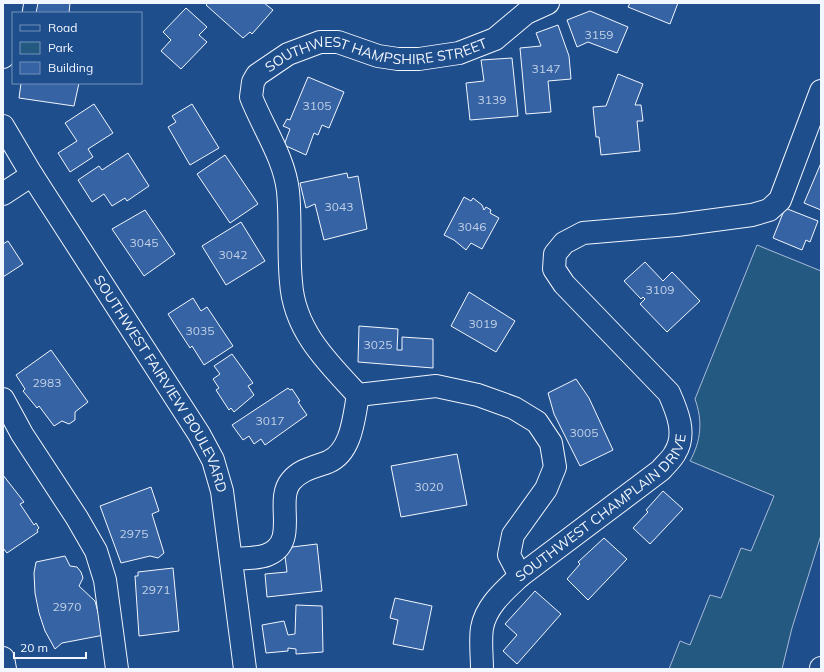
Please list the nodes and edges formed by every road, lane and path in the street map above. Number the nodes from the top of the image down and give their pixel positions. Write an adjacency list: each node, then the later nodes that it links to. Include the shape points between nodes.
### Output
1 (12, 3): 3 (street)
2 (548, 3): 8 (street, SOUTHWEST HAMPSHIRE STREET, via 526,13 495,39 459,53 419,59 398,58 373,54 338,42 320,42 288,54 262,71 252,82 251,97 278,157 288,190 291,282 296,313 317,348)
3 (3, 57)
4 (821, 91): 11 (street, SOUTHWEST CHAMPLAIN DRIVE, via 780,200 769,210 752,215 677,225 583,233 564,243 555,254 554,269 564,284 669,393 679,415 680,437 675,453 661,470)
5 (3, 126): 6 (street, SOUTHWEST FAIRVIEW BOULEVARD)
6 (32, 175): 7 (street); 10 (street, SOUTHWEST FAIRVIEW BOULEVARD, via 210,454 220,484)
7 (3, 194)
8 (358, 394): 10 (street, via 347,441 340,453 330,461 308,468 290,482 285,494 286,529 275,550 267,555); 11 (street, via 436,386 478,395 514,408 536,422 551,443 555,467 546,489 513,535 509,555)
9 (3, 399): 14 (street, via 22,434 96,551 105,580)
10 (231, 558): 15 (street, SOUTHWEST FAIRVIEW BOULEVARD)
11 (520, 576): 16 (street, SOUTHWEST CHAMPLAIN DRIVE, via 501,594 487,614 482,628)
12 (3, 658): 13 (street)
13 (5, 669)
14 (117, 669)
15 (244, 669)
16 (482, 669)

